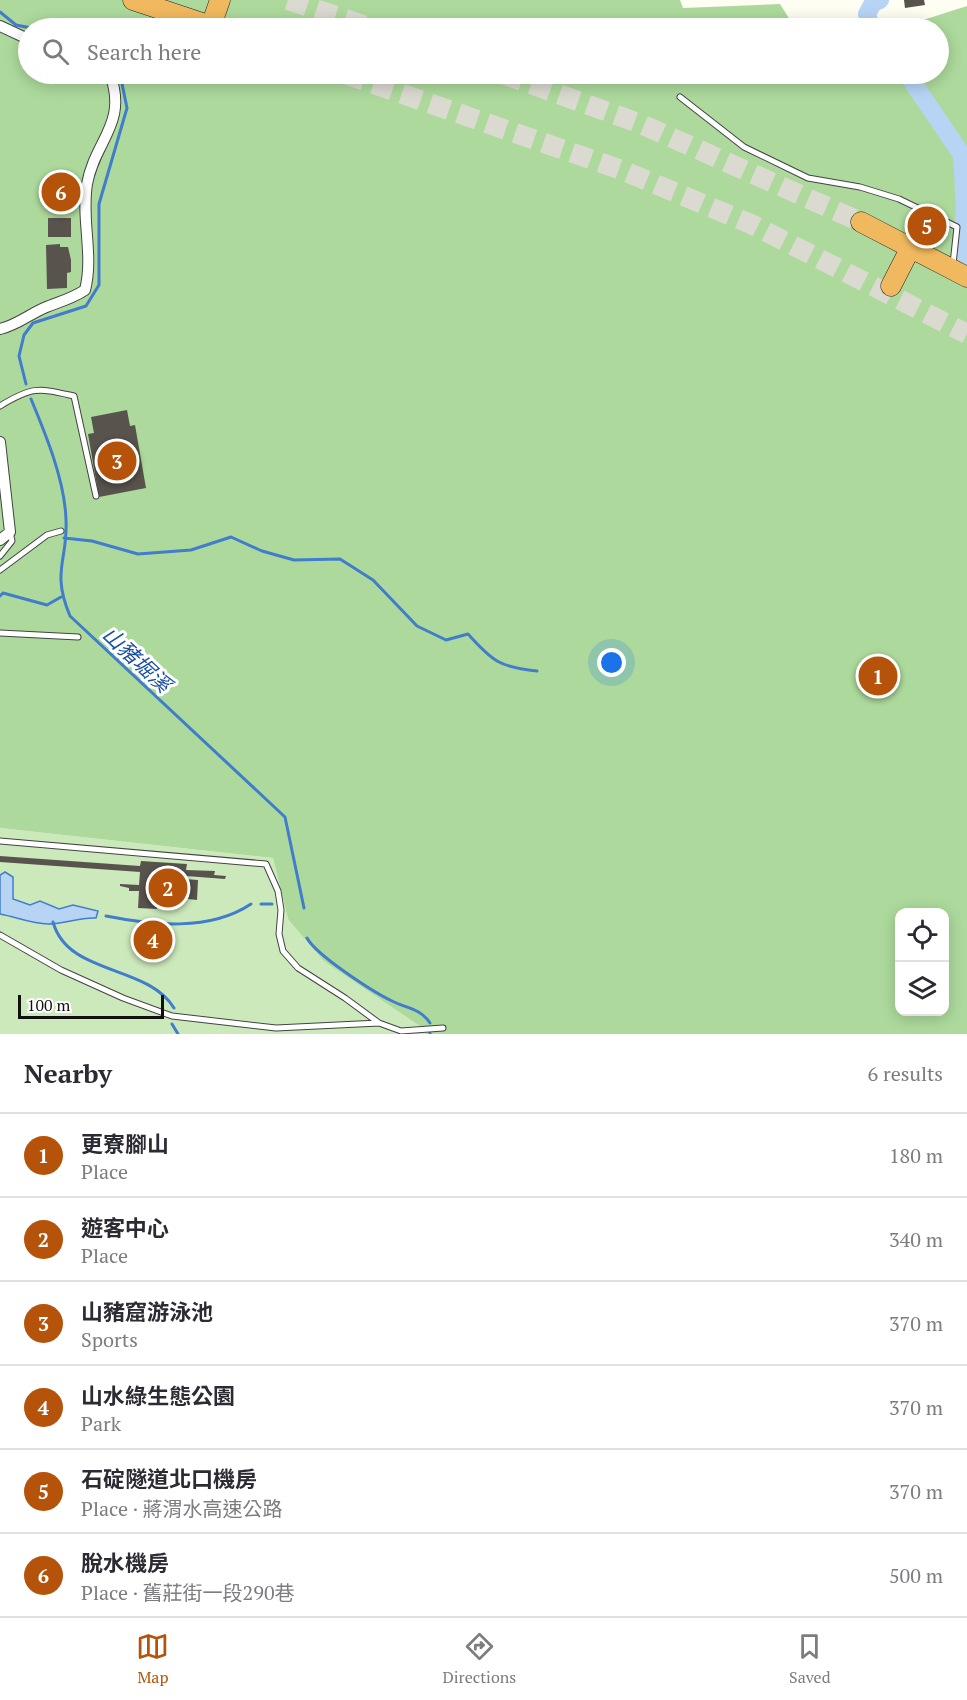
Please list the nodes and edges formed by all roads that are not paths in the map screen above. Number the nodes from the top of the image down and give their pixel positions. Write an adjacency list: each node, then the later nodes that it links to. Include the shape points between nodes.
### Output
1 (133, 0): 3 (highway)
2 (220, 0): 4 (highway)
3 (186, 18)
4 (216, 18)
5 (0, 26): 6 (street)
6 (18, 34)
7 (112, 84): 13 (street, via 116,116 87,181 90,253 85,291)
8 (680, 97): 11 (lane, via 744,147 808,178 899,199 957,227)
9 (861, 222): 10 (highway)
10 (911, 247): 11 (highway); 12 (highway)
11 (960, 273)
12 (891, 286)
13 (0, 329)
14 (0, 406): 16 (lane, via 40,389 74,396)
15 (0, 442): 18 (street)
16 (96, 496)
17 (61, 531): 21 (lane, via 47,535)
18 (10, 532): 19 (street); 20 (lane, via 12,541)
19 (0, 540)
20 (0, 556)
21 (0, 570)
22 (0, 633): 23 (lane)
23 (78, 637)
24 (0, 841): 26 (lane, via 266,864 278,891 283,951 298,968)
25 (0, 935): 26 (lane, via 61,970 172,1016 276,1028)
26 (379, 1023): 28 (lane)
27 (443, 1028): 28 (lane)
28 (402, 1033)

